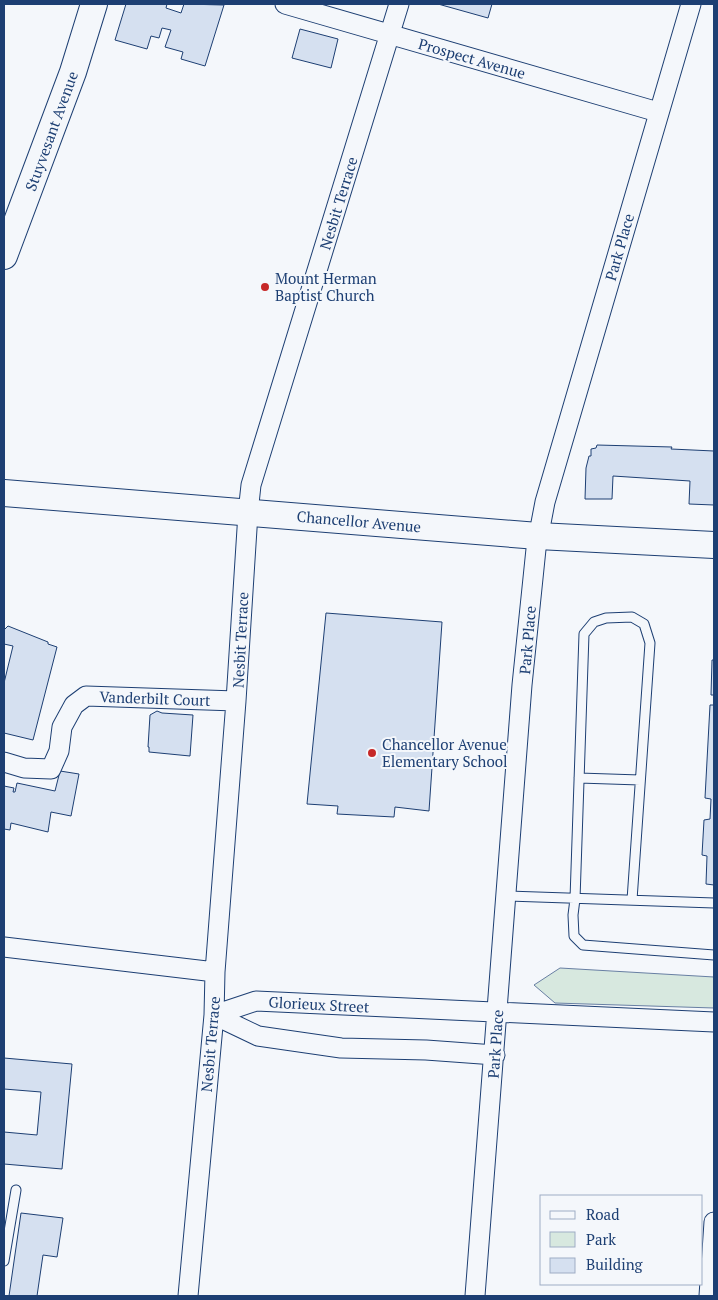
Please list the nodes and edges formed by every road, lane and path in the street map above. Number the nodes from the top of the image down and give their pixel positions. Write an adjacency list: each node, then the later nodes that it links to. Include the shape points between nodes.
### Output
1 (94, 4): 7 (main road, Stuyvesant Avenue, via 73,72)
2 (285, 4): 5 (street, Prospect Avenue)
3 (399, 4): 5 (street, Nesbit Terrace)
4 (691, 4): 6 (street, Park Place)
5 (390, 34): 6 (street, Prospect Avenue); 9 (street, Nesbit Terrace, via 255,473)
6 (658, 112): 10 (street, Park Place, via 545,502)
7 (4, 256)
8 (4, 494): 9 (main road, Chancellor Avenue)
9 (248, 513): 10 (main road, Chancellor Avenue); 12 (street, Nesbit Terrace)
10 (538, 536): 11 (main road, Chancellor Avenue); 16 (street, Park Place)
11 (714, 545)
12 (236, 701): 13 (street, Vanderbilt Court, via 86,696 74,705 62,728 59,751 51,768 24,768); 22 (street, Nesbit Terrace)
13 (4, 762)
14 (579, 778): 15 (lane); 15 (lane, via 584,634 594,622 632,617 644,624 650,643); 17 (lane)
15 (640, 780): 18 (lane)
16 (506, 896): 17 (lane); 23 (street, Park Place)
17 (575, 899): 18 (lane); 21 (lane, via 574,936 583,945)
18 (632, 900): 19 (lane)
19 (714, 903)
20 (4, 947): 22 (street)
21 (714, 955)
22 (215, 972): 24 (street, Nesbit Terrace)
23 (498, 1013): 24 (street, Glorieux Street, via 256,1001); 25 (street, Glorieux Street); 26 (street, Park Place)
24 (214, 1014): 26 (street, via 268,1038 341,1048); 30 (street, Nesbit Terrace)
25 (714, 1022)
26 (494, 1055): 31 (street, Park Place)
27 (16, 1190): 29 (lane)
28 (714, 1222): 32 (street)
29 (4, 1262)
30 (188, 1296)
31 (475, 1296)
32 (709, 1296)

